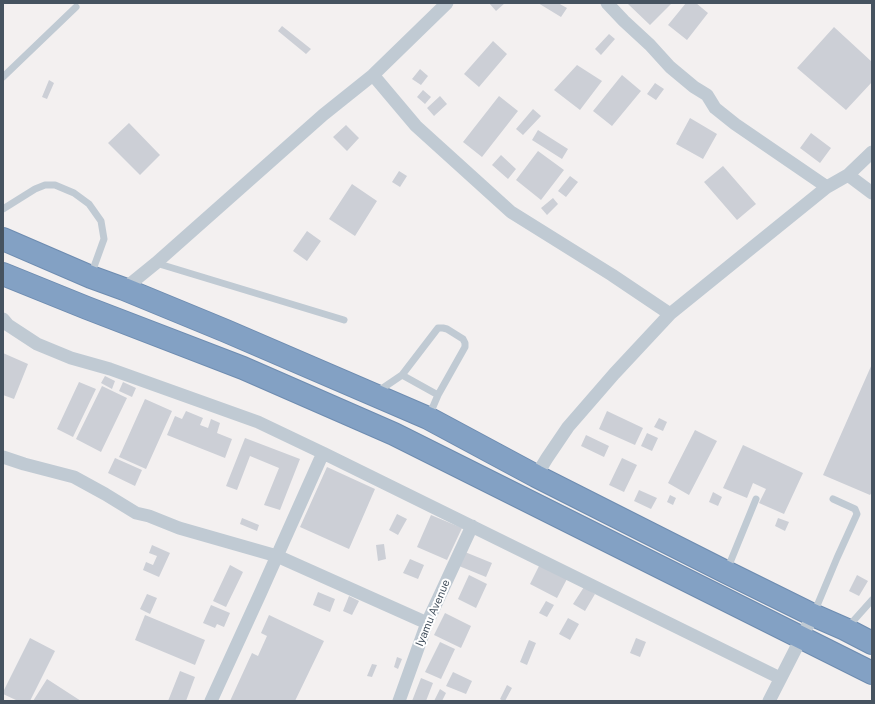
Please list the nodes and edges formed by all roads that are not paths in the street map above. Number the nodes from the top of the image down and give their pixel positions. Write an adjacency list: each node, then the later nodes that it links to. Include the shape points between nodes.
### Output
1 (447, 3): 4 (street)
2 (607, 3): 8 (street, via 670,67 707,95 715,108)
3 (76, 7): 5 (lane)
4 (373, 75): 12 (street, via 323,114); 16 (street, via 416,126 511,212)
5 (3, 77)
6 (872, 152): 7 (street)
7 (848, 175): 8 (street); 9 (street)
8 (827, 187): 16 (street)
9 (872, 193)
10 (3, 209): 14 (lane, via 45,185 55,185 89,204 100,221 104,239)
11 (3, 239): 14 (highway)
12 (156, 262): 15 (street); 18 (lane)
13 (3, 274): 35 (highway, via 243,368 394,434)
14 (91, 277): 15 (highway)
15 (124, 289): 20 (highway)
16 (670, 314): 25 (street, via 568,428)
17 (3, 319): 23 (street, via 8,326 37,344 258,422)
18 (344, 320)
19 (402, 375): 20 (lane); 21 (lane); 21 (lane, via 438,328 447,329 463,339 465,347)
20 (374, 394): 22 (highway)
21 (438, 395): 22 (lane)
22 (428, 418): 25 (highway)
23 (323, 453): 28 (street); 29 (street)
24 (3, 457): 29 (street, via 74,477 136,513)
25 (536, 476): 30 (highway)
26 (756, 499): 30 (lane)
27 (833, 499): 32 (lane, via 855,509 857,514)
28 (472, 526): 33 (street, Iyamu Avenue); 38 (street)
29 (277, 556): 33 (street); 39 (street)
30 (726, 572): 32 (highway)
31 (872, 600): 34 (lane)
32 (814, 615): 34 (highway); 35 (street)
33 (427, 623): 40 (street, Iyamu Avenue)
34 (845, 629): 36 (highway)
35 (802, 638): 37 (highway); 38 (street)
36 (872, 643)
37 (872, 673)
38 (780, 678): 41 (street)
39 (211, 701)
40 (399, 701)
41 (769, 701)

